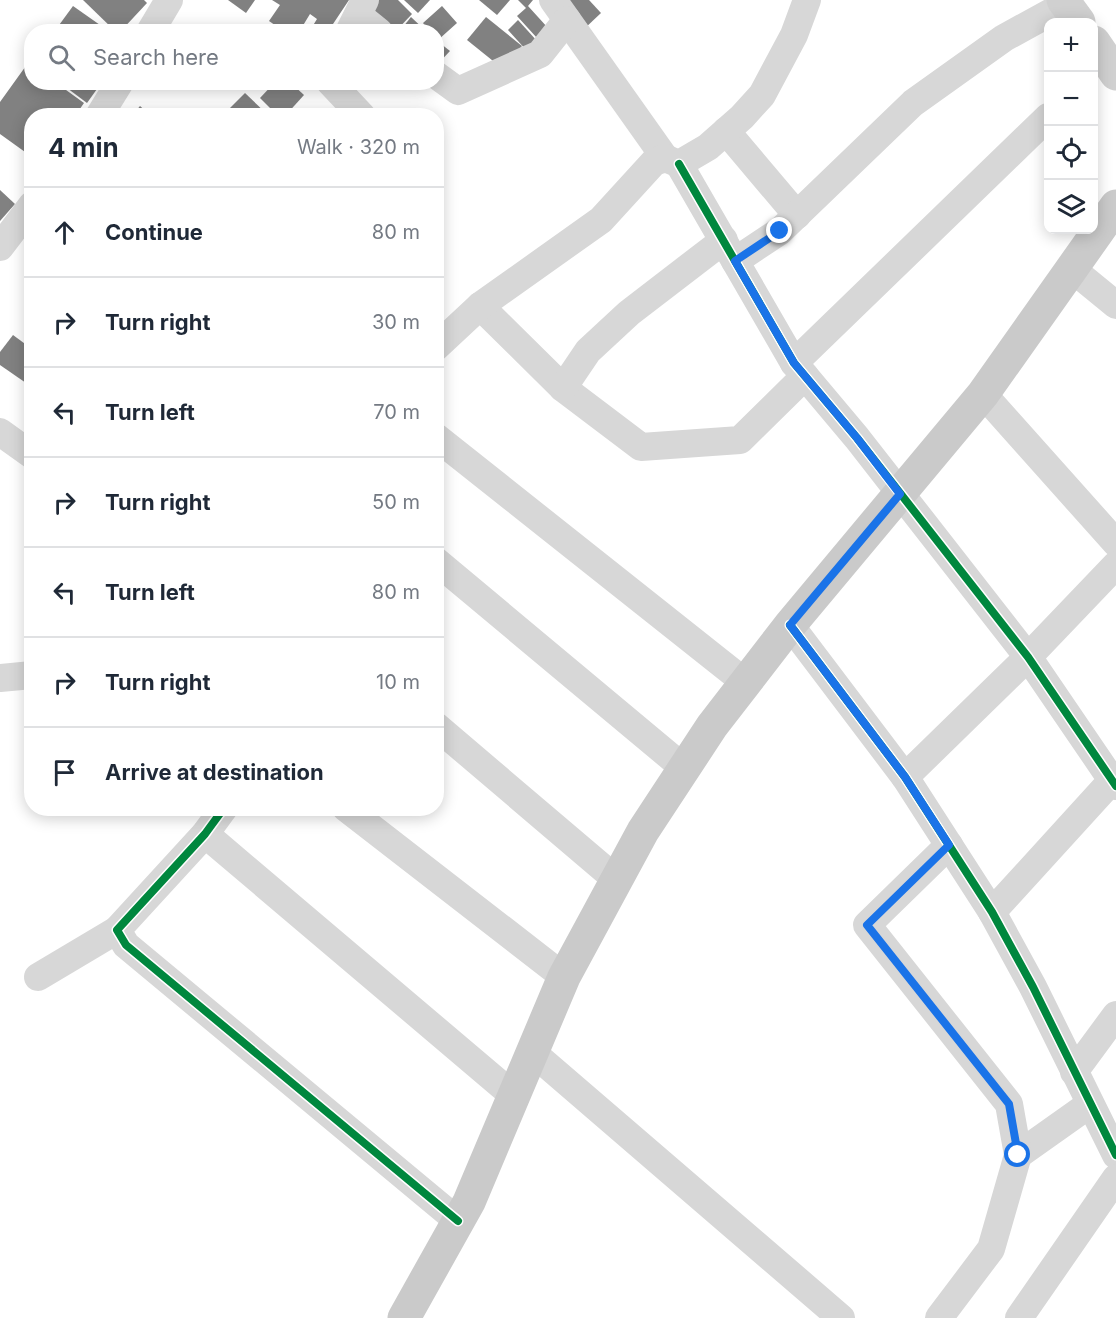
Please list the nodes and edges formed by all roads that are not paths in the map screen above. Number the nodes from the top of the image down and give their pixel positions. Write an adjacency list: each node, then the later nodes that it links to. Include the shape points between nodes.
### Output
1 (169, 0): 5 (street)
2 (807, 0): 12 (street, via 794,35 762,95)
3 (1070, 9): 15 (street, via 1004,38 913,104)
4 (560, 10): 6 (street, via 540,54 458,91); 13 (street)
5 (155, 24)
6 (444, 81)
7 (115, 90): 9 (street)
8 (338, 90): 10 (street)
9 (104, 108)
10 (354, 108)
11 (1044, 121): 23 (street)
12 (726, 131): 13 (street, via 708,147); 15 (street)
13 (672, 161): 18 (street); 21 (street, via 660,159 648,168 601,220)
14 (1116, 206): 19 (main road)
15 (797, 215): 18 (street, via 780,231)
16 (24, 224): 17 (street)
17 (0, 247)
18 (730, 250): 23 (street); 24 (street, via 628,313 588,351)
19 (1072, 269): 20 (street); 25 (main road)
20 (1116, 305)
21 (480, 306): 22 (street); 24 (street)
22 (444, 340)
23 (800, 369): 24 (street, via 740,440 641,447); 29 (street)
24 (563, 388)
25 (983, 394): 29 (main road); 30 (street)
26 (0, 432): 28 (street)
27 (444, 443): 37 (street)
28 (24, 449)
29 (900, 494): 33 (main road); 34 (street)
30 (1116, 543)
31 (1116, 565): 34 (street)
32 (444, 568): 39 (street)
33 (790, 625): 37 (main road); 40 (street)
34 (1028, 657): 40 (street); 41 (street)
35 (24, 676): 36 (street)
36 (0, 678)
37 (746, 682): 39 (main road)
38 (444, 733): 46 (street)
39 (685, 769): 46 (main road)
40 (905, 777): 45 (street)
41 (1114, 781): 47 (street)
42 (218, 816): 44 (street)
43 (356, 816): 50 (street)
44 (205, 834): 48 (street); 54 (street)
45 (949, 845): 47 (street); 56 (street, via 867,925 1009,1104)
46 (617, 880): 50 (main road)
47 (992, 912): 53 (street)
48 (117, 930): 49 (street); 59 (street, via 126,945)
49 (38, 977)
50 (564, 977): 52 (main road)
51 (1116, 1015): 53 (street)
52 (532, 1052): 54 (main road); 61 (street)
53 (1074, 1072): 55 (street)
54 (514, 1096): 59 (main road)
55 (1090, 1104): 56 (street); 57 (street)
56 (1018, 1155): 62 (street, via 992,1249)
57 (1116, 1155)
58 (1116, 1178): 63 (street)
59 (458, 1221): 60 (main road)
60 (404, 1318)
61 (841, 1318)
62 (939, 1318)
63 (1019, 1318)

